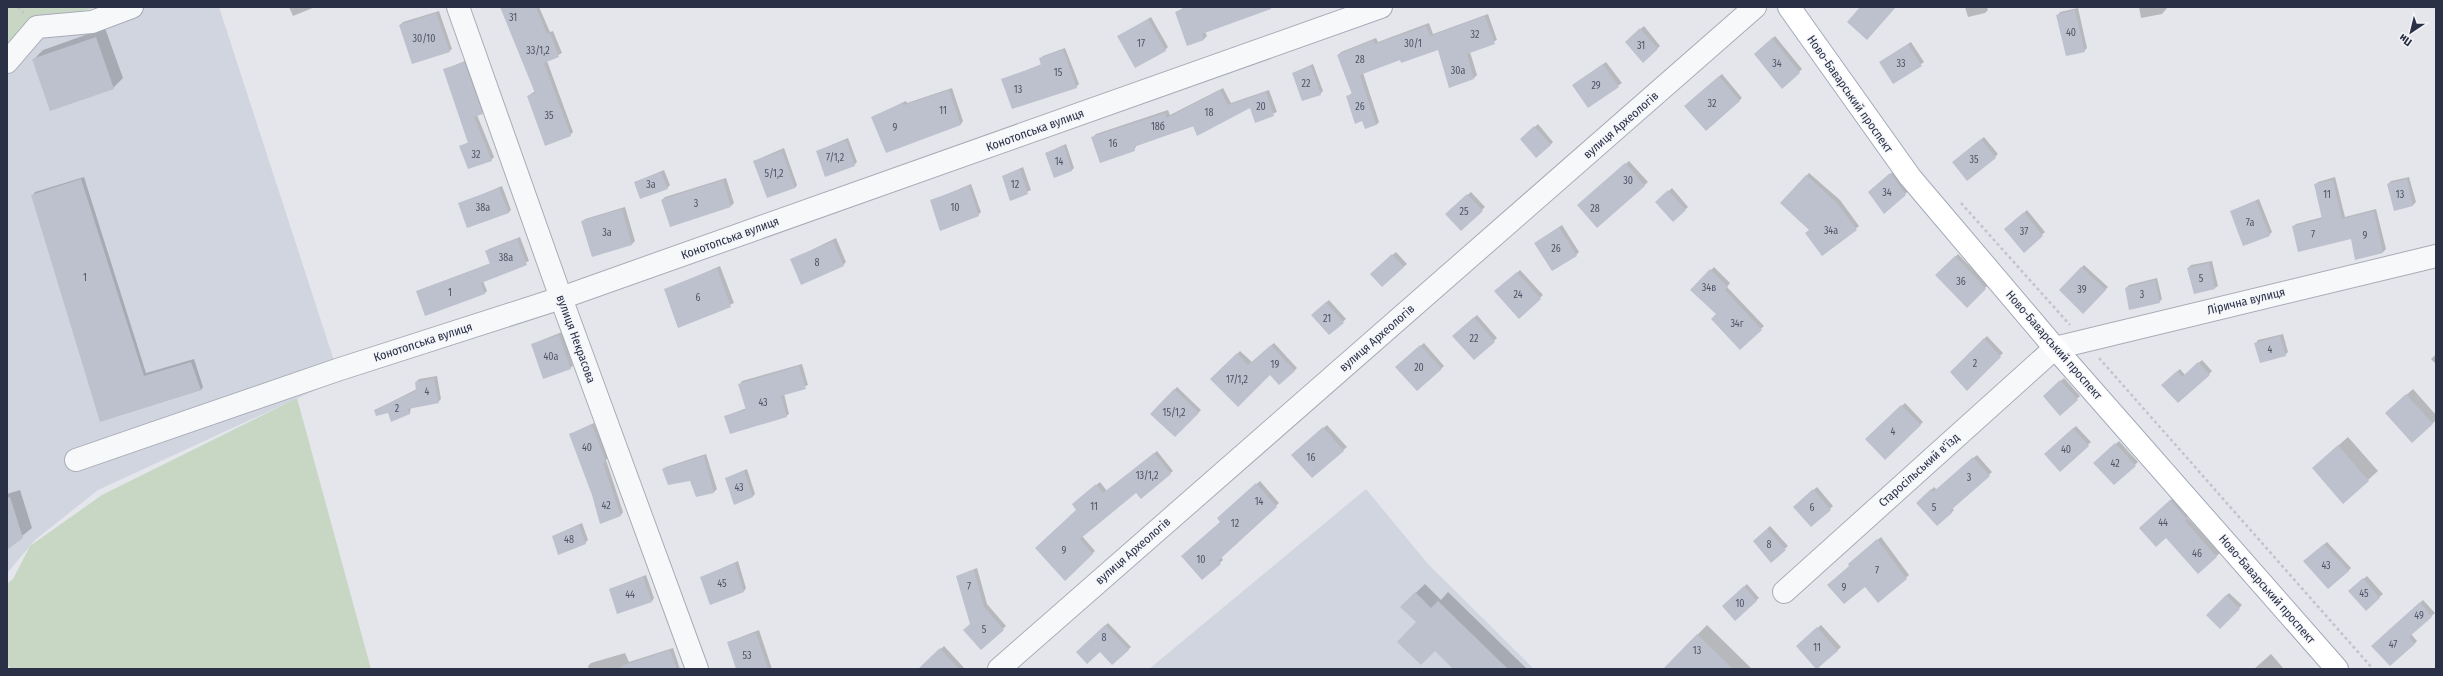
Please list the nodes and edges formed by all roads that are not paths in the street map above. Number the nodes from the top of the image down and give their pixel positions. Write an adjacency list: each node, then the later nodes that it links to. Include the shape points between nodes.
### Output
1 (132, 7): 6 (street, via 92,22 37,27)
2 (458, 7): 8 (street, вулиця Некрасова)
3 (1381, 7): 8 (street, Конотопська вулиця)
4 (1755, 7): 13 (street, вулиця Археологів)
5 (1789, 7): 9 (main road, Ново-Баварський проспект, via 1910,177)
6 (7, 62)
7 (2436, 256): 9 (street, Лірична вулиця)
8 (561, 298): 10 (street, Конотопська вулиця, via 336,370); 12 (street, вулиця Некрасова)
9 (2055, 348): 11 (street, Старосільський в'їзд); 14 (main road, Ново-Баварський проспект)
10 (76, 460)
11 (1784, 592)
12 (697, 669)
13 (999, 669)
14 (2338, 669)

